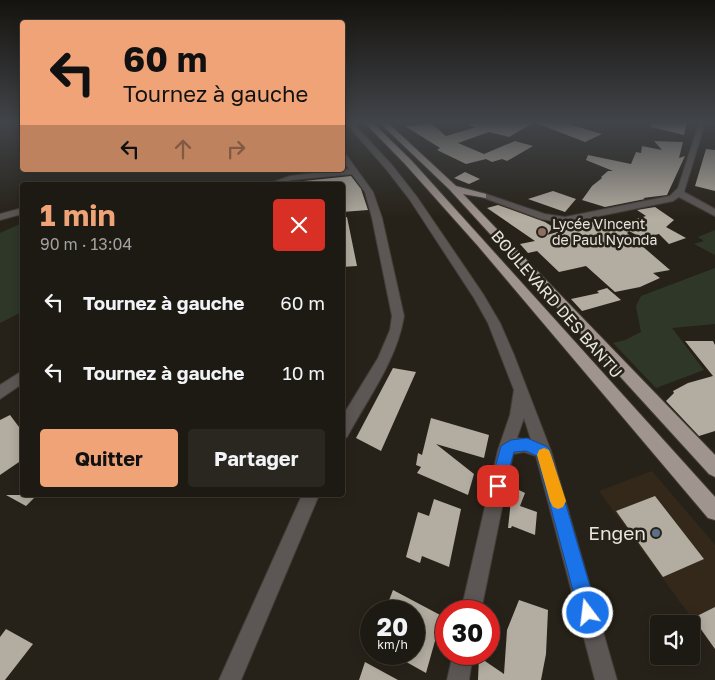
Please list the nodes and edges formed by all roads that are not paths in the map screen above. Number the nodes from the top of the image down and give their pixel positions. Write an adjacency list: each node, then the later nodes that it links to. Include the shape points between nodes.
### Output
1 (378, 155): 18 (street, via 414,199 479,297 494,323)
2 (401, 155): 25 (highway, BOULEVARD DES BANTU)
3 (411, 155): 10 (highway, BOULEVARD DES BANTU)
4 (692, 155): 11 (street)
5 (345, 156): 6 (street)
6 (354, 171): 7 (street); 20 (street, via 369,192 377,218 398,326 392,344)
7 (345, 172)
8 (345, 172): 9 (street)
9 (278, 182)
10 (452, 187): 12 (highway); 13 (highway, BOULEVARD DES BANTU)
11 (679, 193): 12 (street, via 667,199 565,220 544,217); 15 (street)
12 (483, 196): 13 (highway, via 472,198)
13 (466, 204): 23 (highway, BOULEVARD DES BANTU)
14 (20, 212): 16 (street)
15 (715, 213)
16 (0, 218)
17 (20, 379): 19 (street)
18 (520, 387): 21 (street, via 517,415); 22 (street)
19 (0, 393)
20 (345, 427)
21 (506, 450): 22 (street, via 511,446 527,445); 26 (street)
22 (543, 451): 30 (street)
23 (715, 468)
24 (309, 497): 28 (street)
25 (715, 512)
26 (473, 600)
27 (461, 665): 29 (street)
28 (230, 680)
29 (458, 680)
30 (606, 680)

